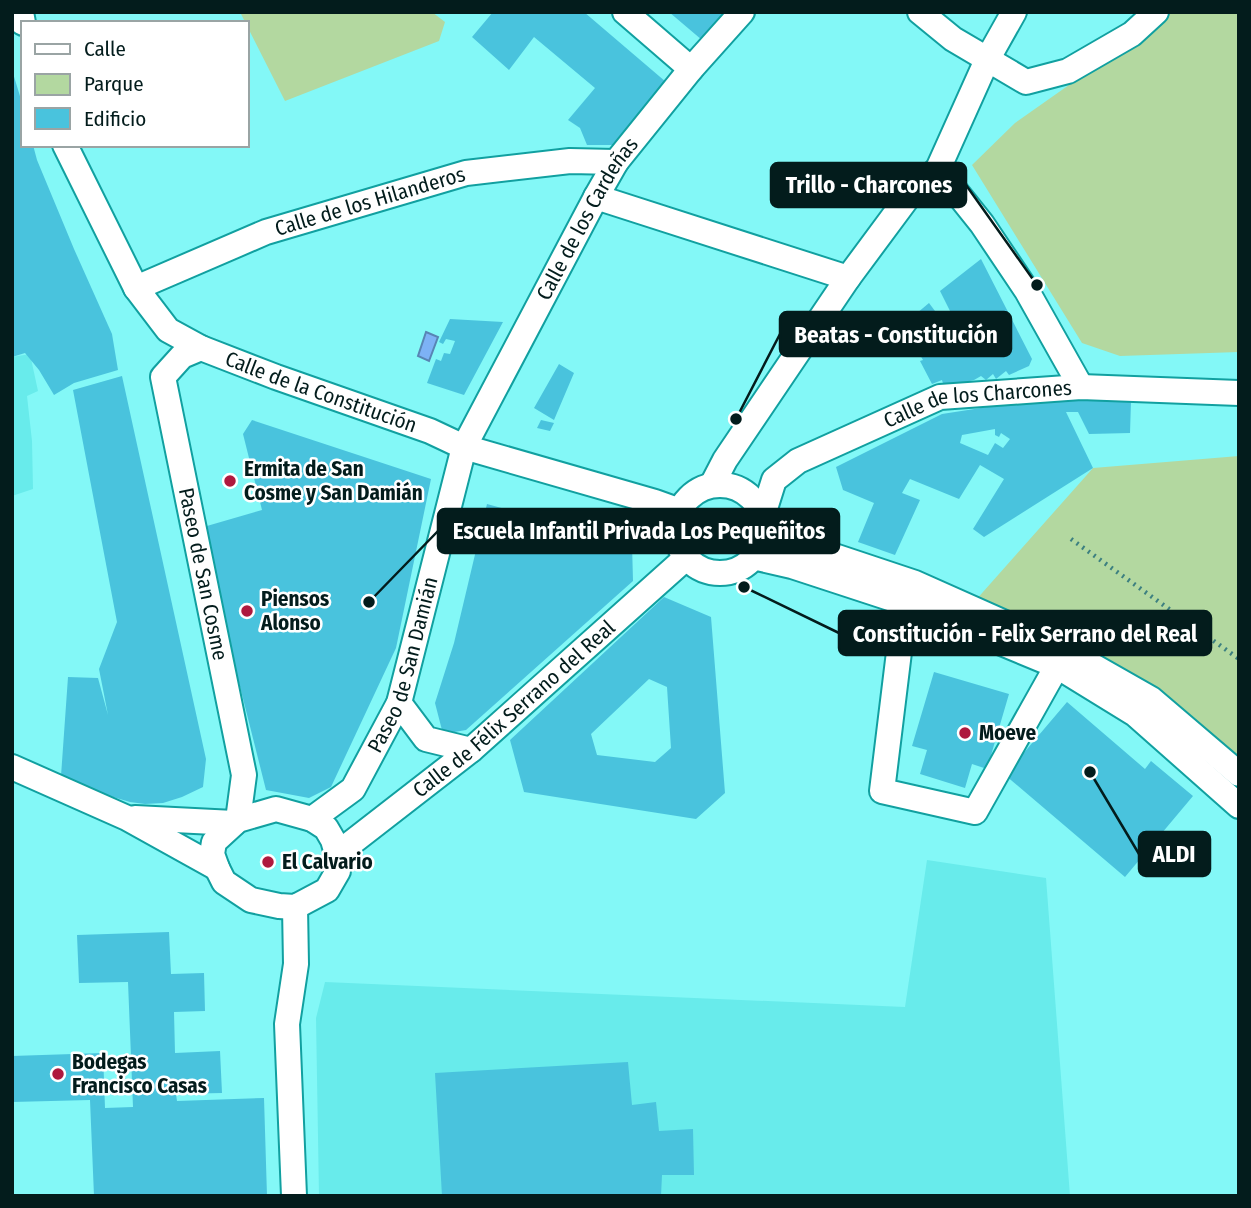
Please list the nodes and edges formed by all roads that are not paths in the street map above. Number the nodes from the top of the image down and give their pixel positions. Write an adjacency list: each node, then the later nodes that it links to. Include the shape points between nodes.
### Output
1 (625, 12): 7 (street)
2 (742, 12): 7 (street, Calle de los Cardeñas)
3 (920, 12): 6 (street)
4 (1014, 12): 6 (street)
5 (1156, 12): 6 (street, via 1132,34 1068,71 1026,82)
6 (987, 60): 10 (street)
7 (691, 69): 9 (street, Calle de los Cardeñas)
8 (66, 147): 13 (street, Calle de la Constitución)
9 (616, 162): 11 (street, Calle de los Cardeñas); 13 (street, Calle de los Hilanderos, via 570,161 466,173 267,232)
10 (938, 169): 12 (street, via 911,193); 15 (street, via 1027,291)
11 (596, 197): 12 (street); 17 (street, Calle de los Cardeñas)
12 (848, 278): 18 (street)
13 (136, 288): 14 (street, Calle de la Constitución, via 168,330)
14 (201, 348): 17 (street, Calle de la Constitución); 32 (street, Paseo de San Cosme, via 182,356 163,377 244,775)
15 (1081, 387): 16 (street, Calle de los Charcones); 20 (street, Calle de los Charcones, via 940,397 798,461 774,480)
16 (1239, 393)
17 (464, 447): 19 (street, Calle de la Constitución); 25 (street, Paseo de San Damián)
18 (712, 485): 19 (street, via 698,490); 20 (street, via 728,485 743,492 755,502)
19 (680, 511): 21 (street, via 678,543)
20 (763, 523): 22 (street, via 763,539); 28 (street, via 801,545 915,583 1063,649 1151,699)
21 (687, 557): 22 (street, via 711,572 739,569); 26 (street, Calle de Félix Serrano del Real)
22 (753, 557): 23 (street)
23 (905, 603): 24 (street); 24 (street, via 882,791 975,811)
24 (1057, 666): 29 (street, via 1135,714)
25 (399, 703): 26 (street, via 426,739); 31 (street, Paseo de San Damián, via 353,789)
26 (471, 750): 33 (street, Calle de Félix Serrano del Real)
27 (12, 767): 30 (street)
28 (1239, 774)
29 (1239, 806)
30 (127, 818): 32 (street); 34 (street)
31 (312, 819): 32 (street, via 276,809); 33 (street, via 326,828)
32 (236, 821): 34 (street, via 214,842)
33 (337, 854): 35 (street, via 338,871 327,890)
34 (217, 868): 35 (street, via 224,882 251,900)
35 (295, 907): 36 (street, via 296,964 287,1024)
36 (294, 1196)

